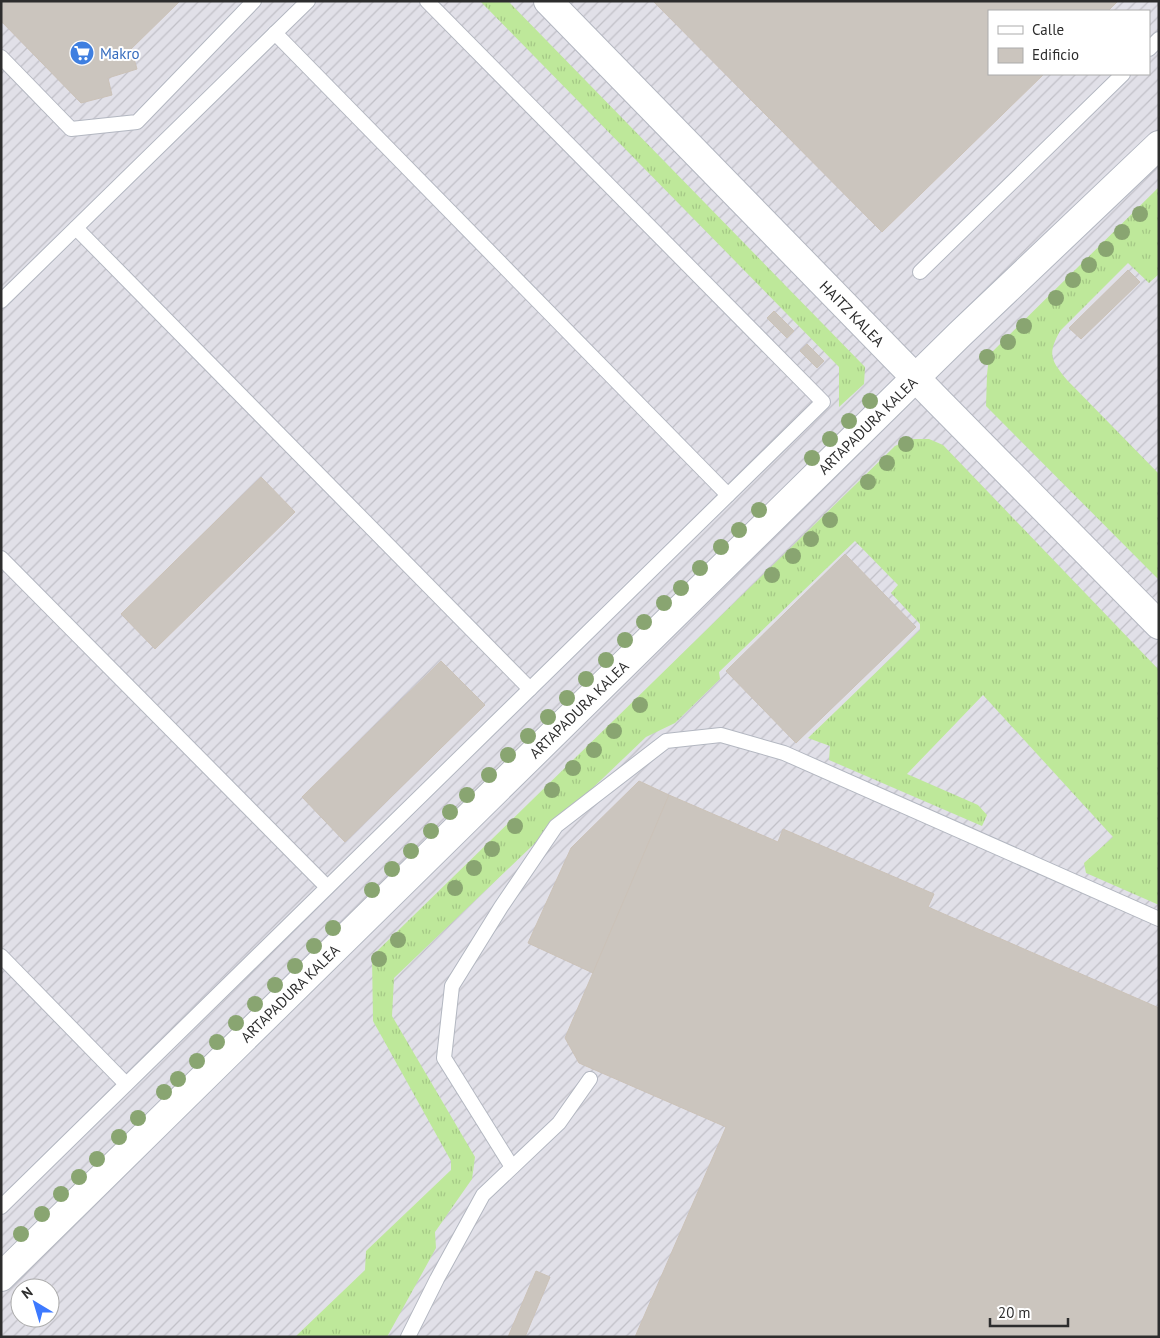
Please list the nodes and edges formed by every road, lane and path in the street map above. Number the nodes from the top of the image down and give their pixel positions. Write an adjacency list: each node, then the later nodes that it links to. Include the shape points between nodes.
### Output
1 (254, 1): 8 (lane, via 137,122 72,129)
2 (308, 1): 5 (lane)
3 (427, 1): 15 (lane, via 823,402)
4 (548, 1): 14 (street, HAITZ KALEA)
5 (275, 33): 11 (lane); 15 (lane)
6 (1159, 39): 7 (lane)
7 (1150, 48)
8 (1, 57)
9 (1122, 75): 12 (lane)
10 (1159, 145): 14 (street, ARTAPADURA KALEA)
11 (76, 228): 13 (lane); 18 (lane)
12 (920, 272)
13 (1, 301)
14 (916, 379): 17 (street, HAITZ KALEA); 26 (street, ARTAPADURA KALEA)
15 (728, 495): 18 (lane)
16 (1, 558): 19 (lane)
17 (1159, 624)
18 (530, 688): 19 (lane)
19 (327, 887): 23 (lane)
20 (1159, 919): 24 (lane, via 784,753 721,734 666,741 556,826 452,986 444,1058)
21 (1, 956): 23 (lane)
22 (590, 1079): 24 (lane, via 559,1122)
23 (126, 1084): 25 (lane)
24 (512, 1168): 27 (lane, via 483,1195)
25 (1, 1207)
26 (1, 1277)
27 (408, 1337)

